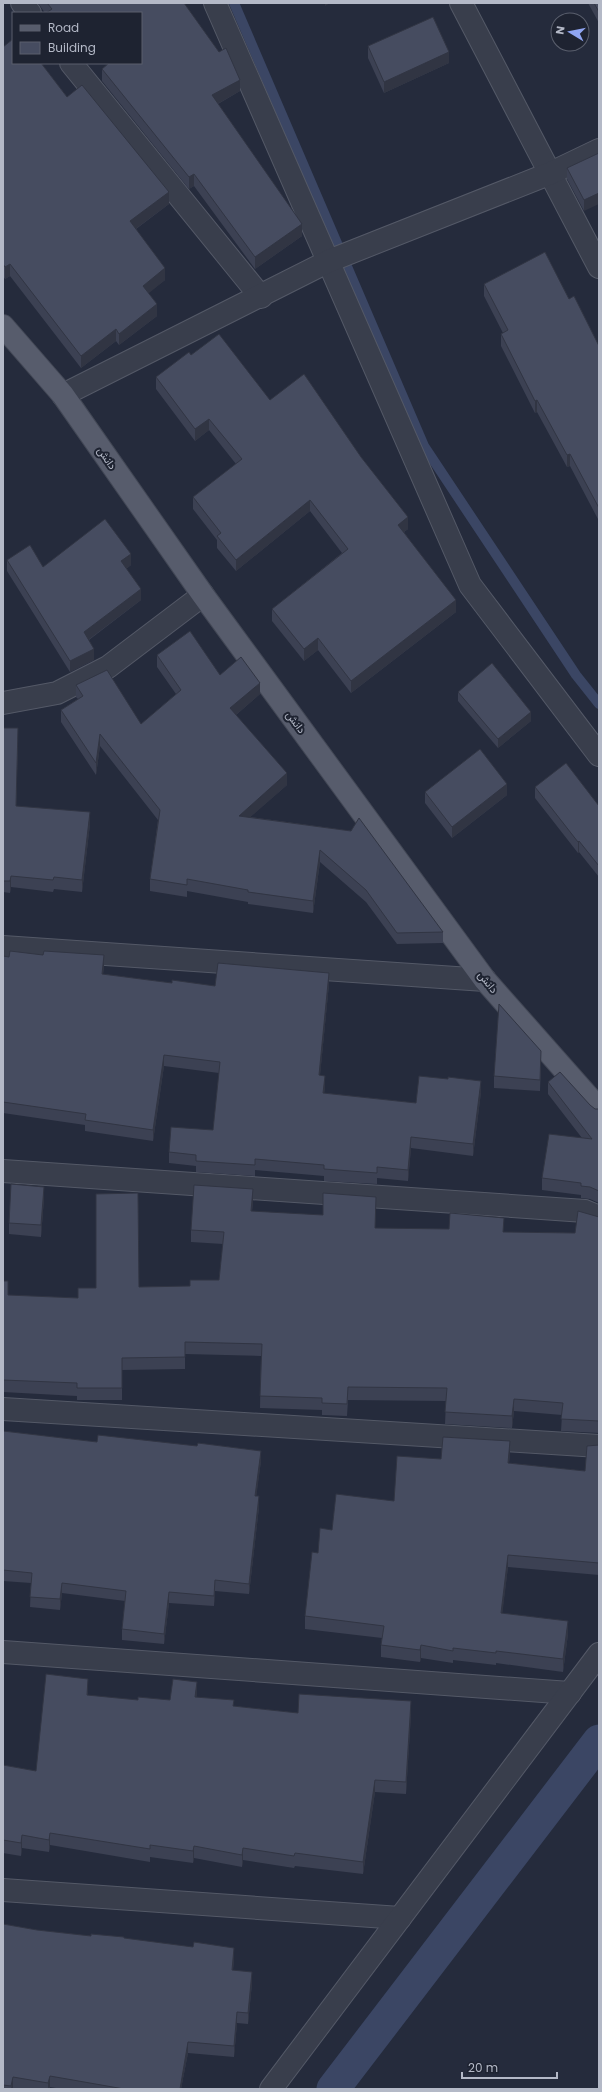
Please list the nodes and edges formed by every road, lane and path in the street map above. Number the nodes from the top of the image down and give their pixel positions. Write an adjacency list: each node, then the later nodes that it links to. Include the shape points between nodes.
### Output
1 (22, 3): 4 (street)
2 (215, 3): 8 (street)
3 (461, 3): 7 (street)
4 (29, 12)
5 (72, 64): 10 (street)
6 (599, 150): 7 (street)
7 (552, 173): 8 (street); 9 (street)
8 (329, 261): 10 (street); 15 (street, via 470,585)
9 (599, 267)
10 (261, 297): 12 (street)
11 (3, 326): 12 (main road, دانش)
12 (63, 395): 13 (main road, دانش)
13 (203, 596): 14 (street, via 108,667 57,692); 17 (main road, دانش)
14 (3, 703)
15 (599, 755)
16 (3, 947): 17 (street)
17 (485, 980): 18 (main road, دانش)
18 (599, 1109)
19 (3, 1171): 20 (street, via 585,1211)
20 (599, 1217)
21 (3, 1409): 22 (street)
22 (599, 1446)
23 (3, 1652): 25 (street)
24 (599, 1654): 25 (street)
25 (570, 1693): 27 (street)
26 (3, 1890): 27 (street)
27 (400, 1918): 28 (street)
28 (271, 2089)

